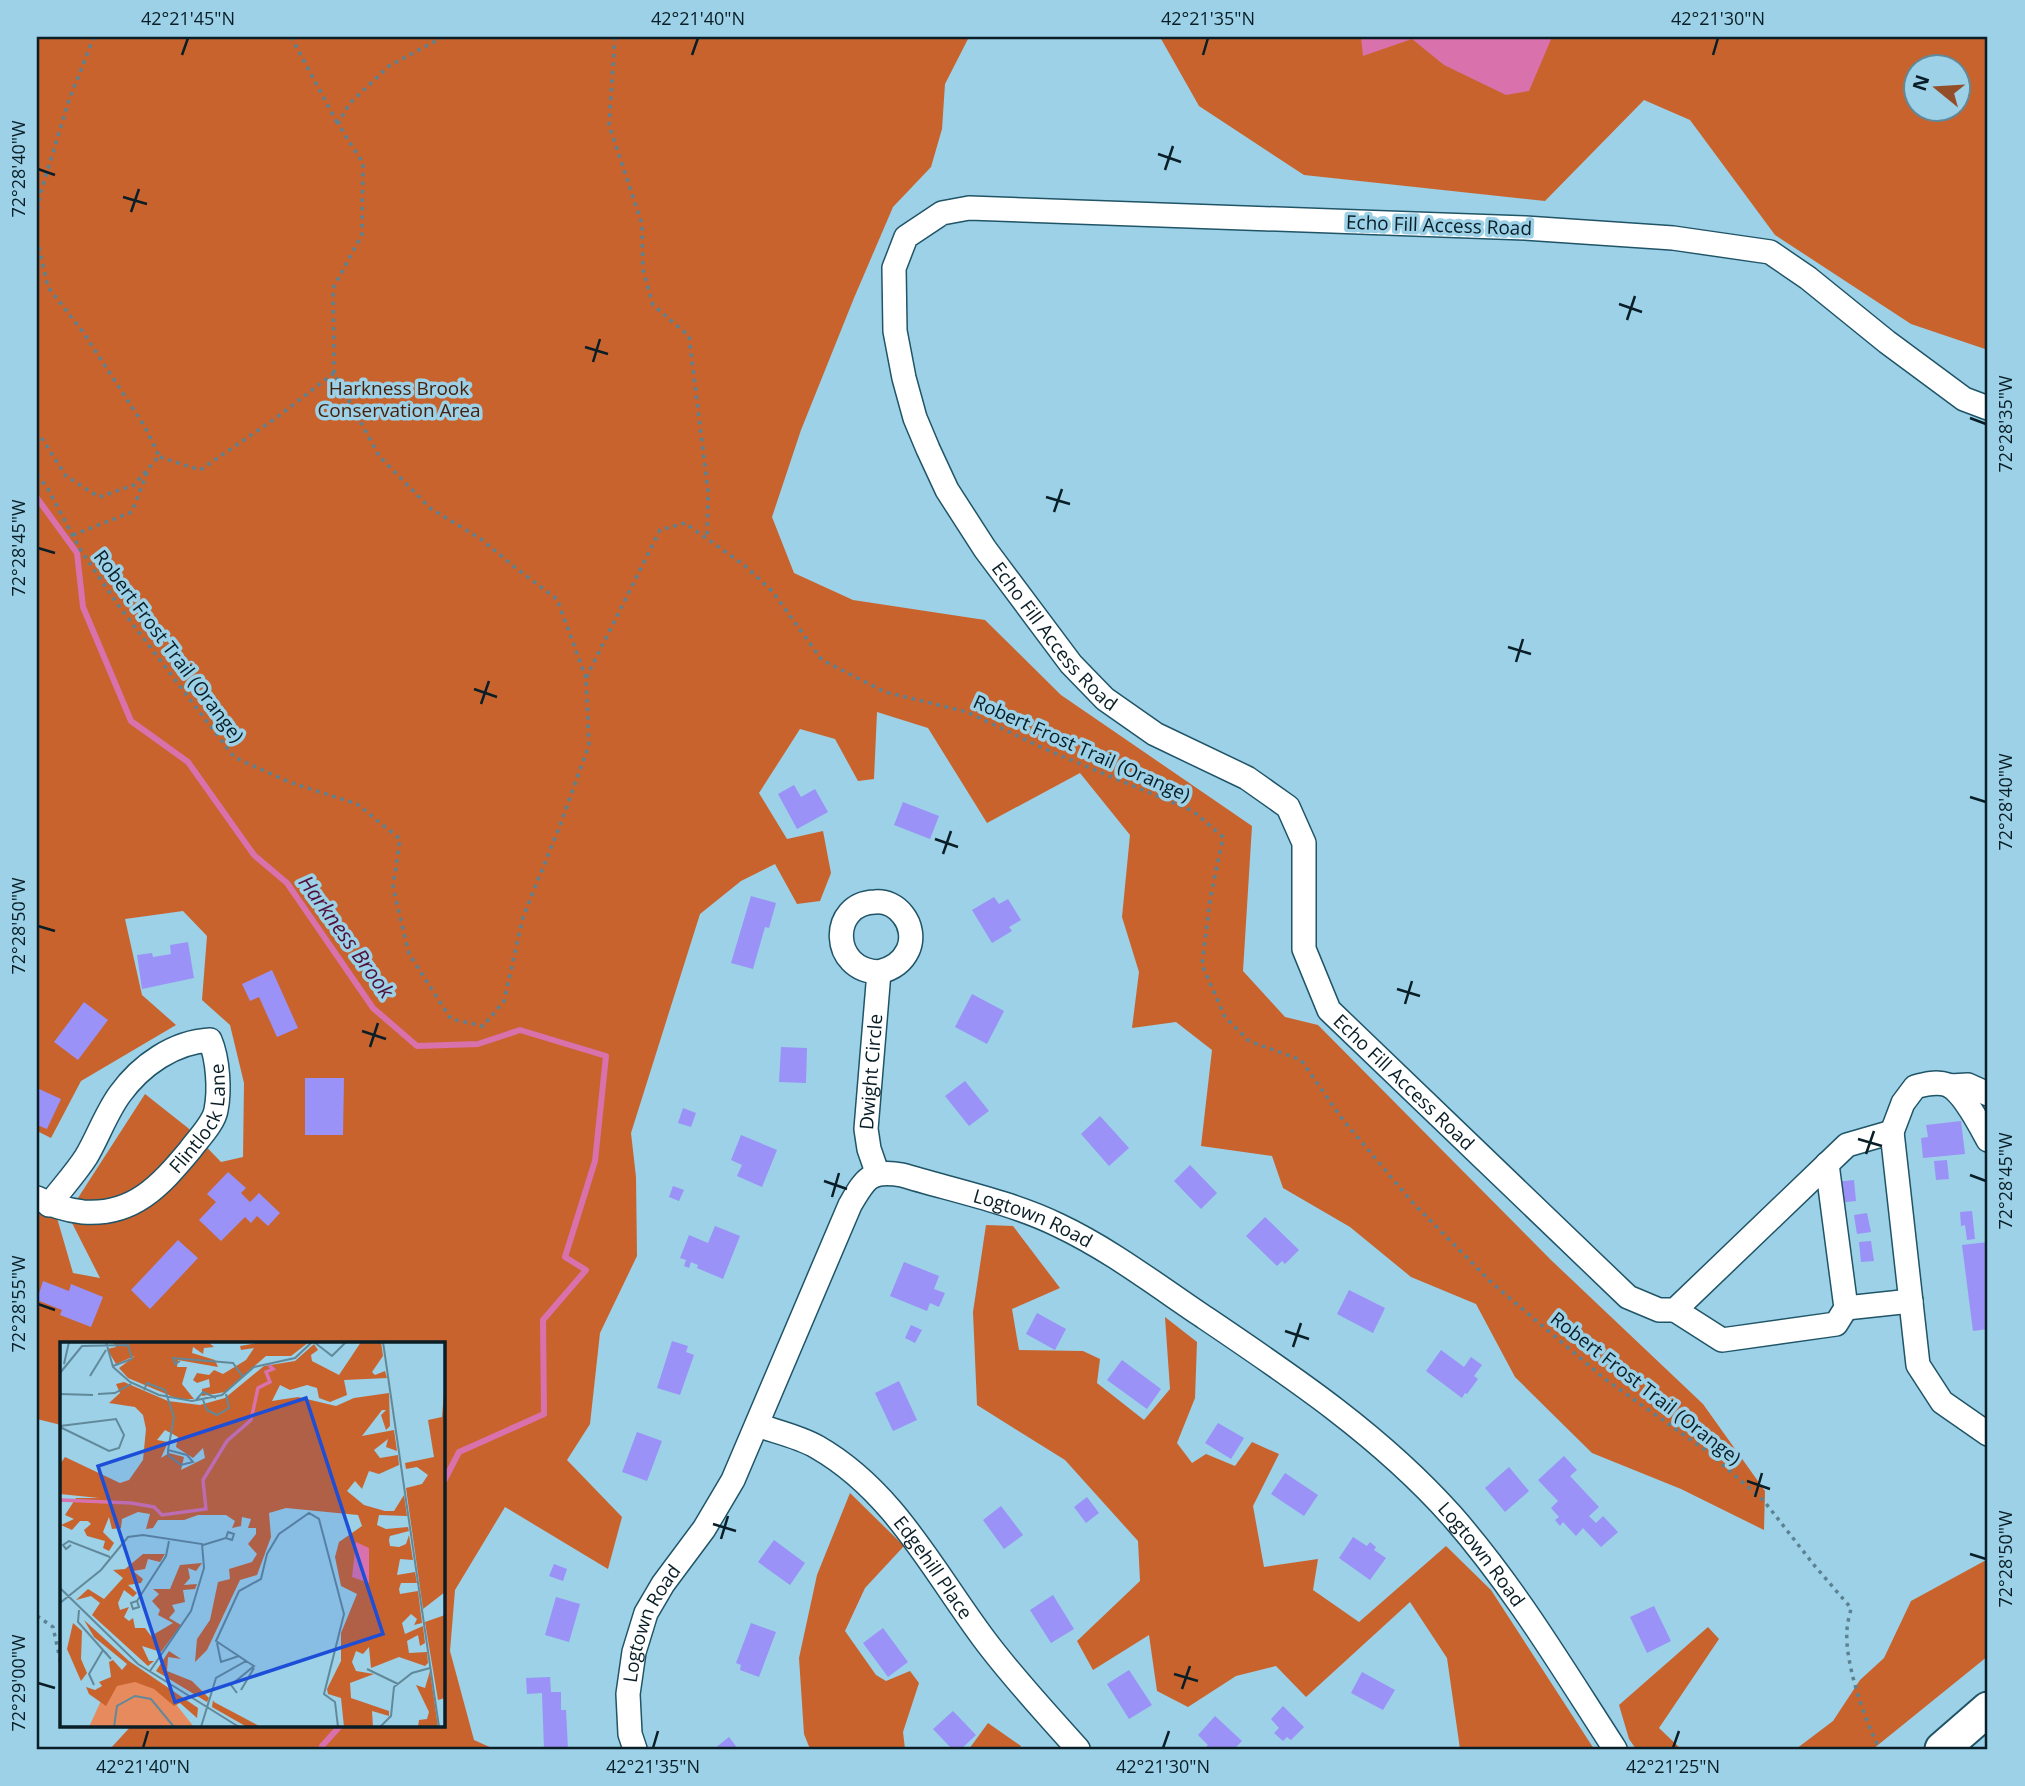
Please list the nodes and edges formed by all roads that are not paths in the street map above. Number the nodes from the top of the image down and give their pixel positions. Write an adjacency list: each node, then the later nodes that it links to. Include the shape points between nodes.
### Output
1 (1988, 408): 12 (street, Echo Fill Access Road, via 1964,399 1770,253 1673,238 1525,228 969,208 942,213 905,237 894,268 895,331 915,418 947,490 985,549 1070,664 1105,699 1155,734 1247,778 1288,807 1304,843 1304,949 1329,1010 1628,1297 1659,1310)
2 (879, 972): 8 (street, Dwight Circle, via 866,1129)
3 (1950, 1086): 4 (street, via 1968,1085); 5 (street, via 1915,1087); 6 (street, via 1973,1111)
4 (1988, 1094)
5 (1892, 1132): 7 (street, via 1847,1145); 10 (street)
6 (1988, 1140)
7 (1827, 1164): 11 (street); 12 (street)
8 (877, 1172): 13 (street, Logtown Road, via 850,1205); 18 (street, Logtown Road, via 902,1175 1056,1224 1143,1275 1364,1431 1401,1462 1508,1585)
9 (43, 1201): 9 (street, Flintlock Lane, via 66,1210 117,1211 137,1202 169,1175 216,1111 217,1057 210,1040 191,1041 141,1070 119,1095 85,1158)
10 (1911, 1301): 11 (street); 14 (street, via 1918,1365 1942,1402)
11 (1846, 1308): 12 (street, via 1836,1324 1722,1340)
12 (1675, 1310)
13 (757, 1425): 16 (street, Logtown Road, via 714,1513 646,1613 628,1694); 17 (street, Edgehill Place, via 814,1445 871,1487 896,1513 984,1639)
14 (1988, 1434)
15 (1988, 1709): 19 (highway)
16 (635, 1749)
17 (1078, 1749)
18 (1615, 1749)
19 (1941, 1749)

